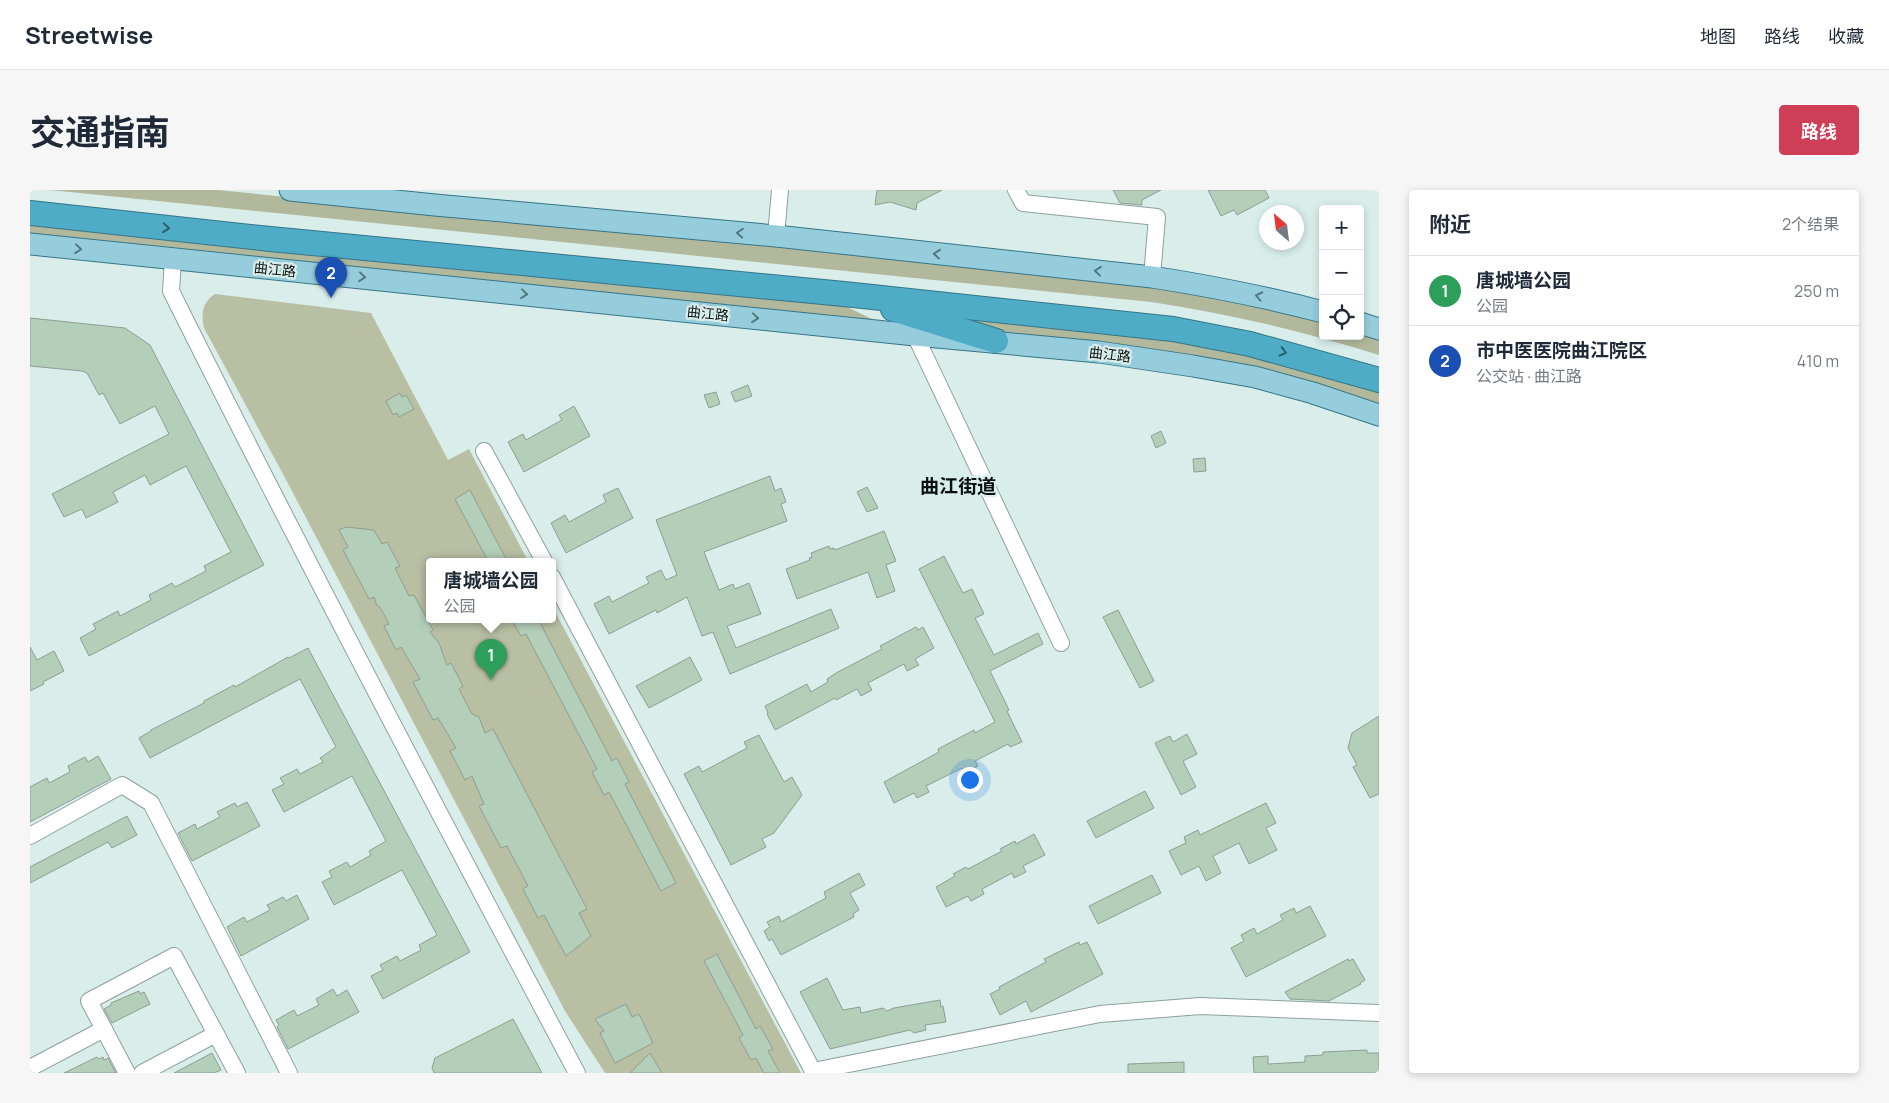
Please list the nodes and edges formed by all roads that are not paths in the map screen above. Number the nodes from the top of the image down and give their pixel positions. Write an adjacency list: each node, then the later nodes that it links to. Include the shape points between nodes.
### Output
1 (290, 190): 4 (main road)
2 (780, 190): 7 (street)
3 (1016, 190): 10 (street, via 1023,203 1157,217)
4 (321, 192): 7 (main road, one-way to 4)
5 (30, 198): 17 (highway, via 1176,315 1244,326)
6 (30, 213): 11 (highway, one-way to 11)
7 (776, 236): 10 (main road, one-way to 7)
8 (30, 244): 9 (main road, 曲江路, one-way to 9)
9 (173, 259): 15 (main road, 曲江路, one-way to 15); 34 (street, via 171,291 175,300 402,743)
10 (1152, 277): 12 (main road, one-way to 10, via 1208,285)
11 (844, 294): 16 (highway); 18 (highway, one-way to 18, via 1173,329 1250,344)
12 (1319, 311)
13 (1364, 324): 14 (main road)
14 (1379, 329)
15 (915, 335): 16 (main road, 曲江路); 23 (street)
16 (996, 341): 19 (main road, 曲江路, via 1108,354 1255,377)
17 (1379, 364)
18 (1379, 380)
19 (1379, 415)
20 (484, 451): 21 (street)
21 (542, 558)
22 (556, 585): 29 (street)
23 (1061, 643)
24 (30, 836): 33 (street, via 122,785 151,803)
25 (1379, 1013): 29 (street, via 1200,1006 1100,1014)
26 (104, 1029): 27 (street, via 89,1001 174,956); 28 (street); 30 (street)
27 (216, 1034): 31 (street); 32 (street)
28 (30, 1068)
29 (814, 1072)
30 (127, 1073)
31 (142, 1073)
32 (237, 1073)
33 (289, 1073)
34 (577, 1073)

